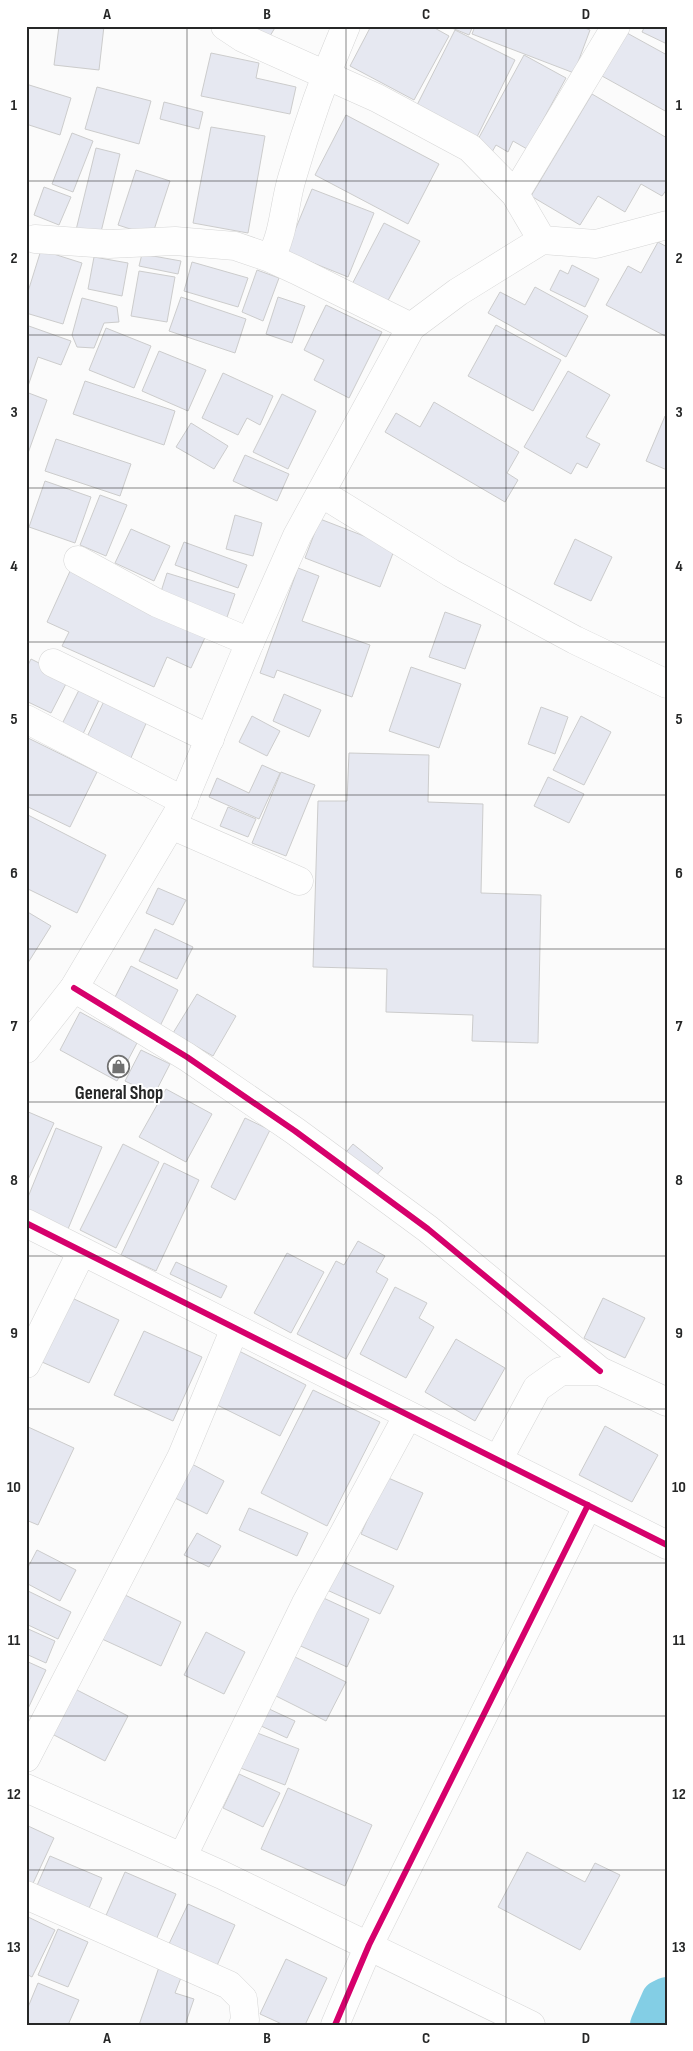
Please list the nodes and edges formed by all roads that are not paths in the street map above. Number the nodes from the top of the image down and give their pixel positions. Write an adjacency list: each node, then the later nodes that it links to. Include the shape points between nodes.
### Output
1 (225, 26): 4 (street, via 243,38)
2 (346, 26): 4 (street)
3 (616, 26): 5 (street)
4 (325, 75): 5 (street, via 377,98 470,148); 9 (street, via 291,179 276,247)
5 (515, 194): 8 (street)
6 (667, 225): 8 (street, via 596,244)
7 (35, 239): 9 (street, via 109,244 175,241 235,246)
8 (542, 240): 10 (street, via 458,292)
9 (270, 258): 10 (street)
10 (411, 327): 11 (street)
11 (321, 493): 13 (street, via 297,536); 15 (street, via 451,574 575,640)
12 (78, 560): 13 (street, via 157,603)
13 (250, 642): 17 (street)
14 (53, 663): 17 (street)
15 (667, 684)
16 (26, 719): 18 (street)
17 (210, 739): 18 (street)
18 (184, 800): 19 (street)
19 (171, 825): 20 (street); 21 (street)
20 (299, 881)
21 (74, 988): 22 (street); 27 (street, via 187,1057 295,1131 428,1229)
22 (26, 1049)
23 (26, 1223): 24 (street)
24 (82, 1251): 25 (street); 26 (street)
25 (236, 1328): 29 (street); 33 (street, via 181,1458)
26 (26, 1364)
27 (600, 1371): 28 (street); 30 (street, via 561,1371 537,1388)
28 (667, 1402)
29 (408, 1416): 30 (street); 35 (street, via 305,1605)
30 (498, 1460): 31 (street)
31 (588, 1505): 32 (street); 37 (street)
32 (667, 1545)
33 (26, 1758)
34 (26, 1788): 35 (street)
35 (182, 1858): 37 (street)
36 (26, 1895): 38 (street, via 229,1985 243,2000)
37 (369, 1945): 39 (street); 40 (street)
38 (243, 2025)
39 (335, 2025)
40 (531, 2025)

